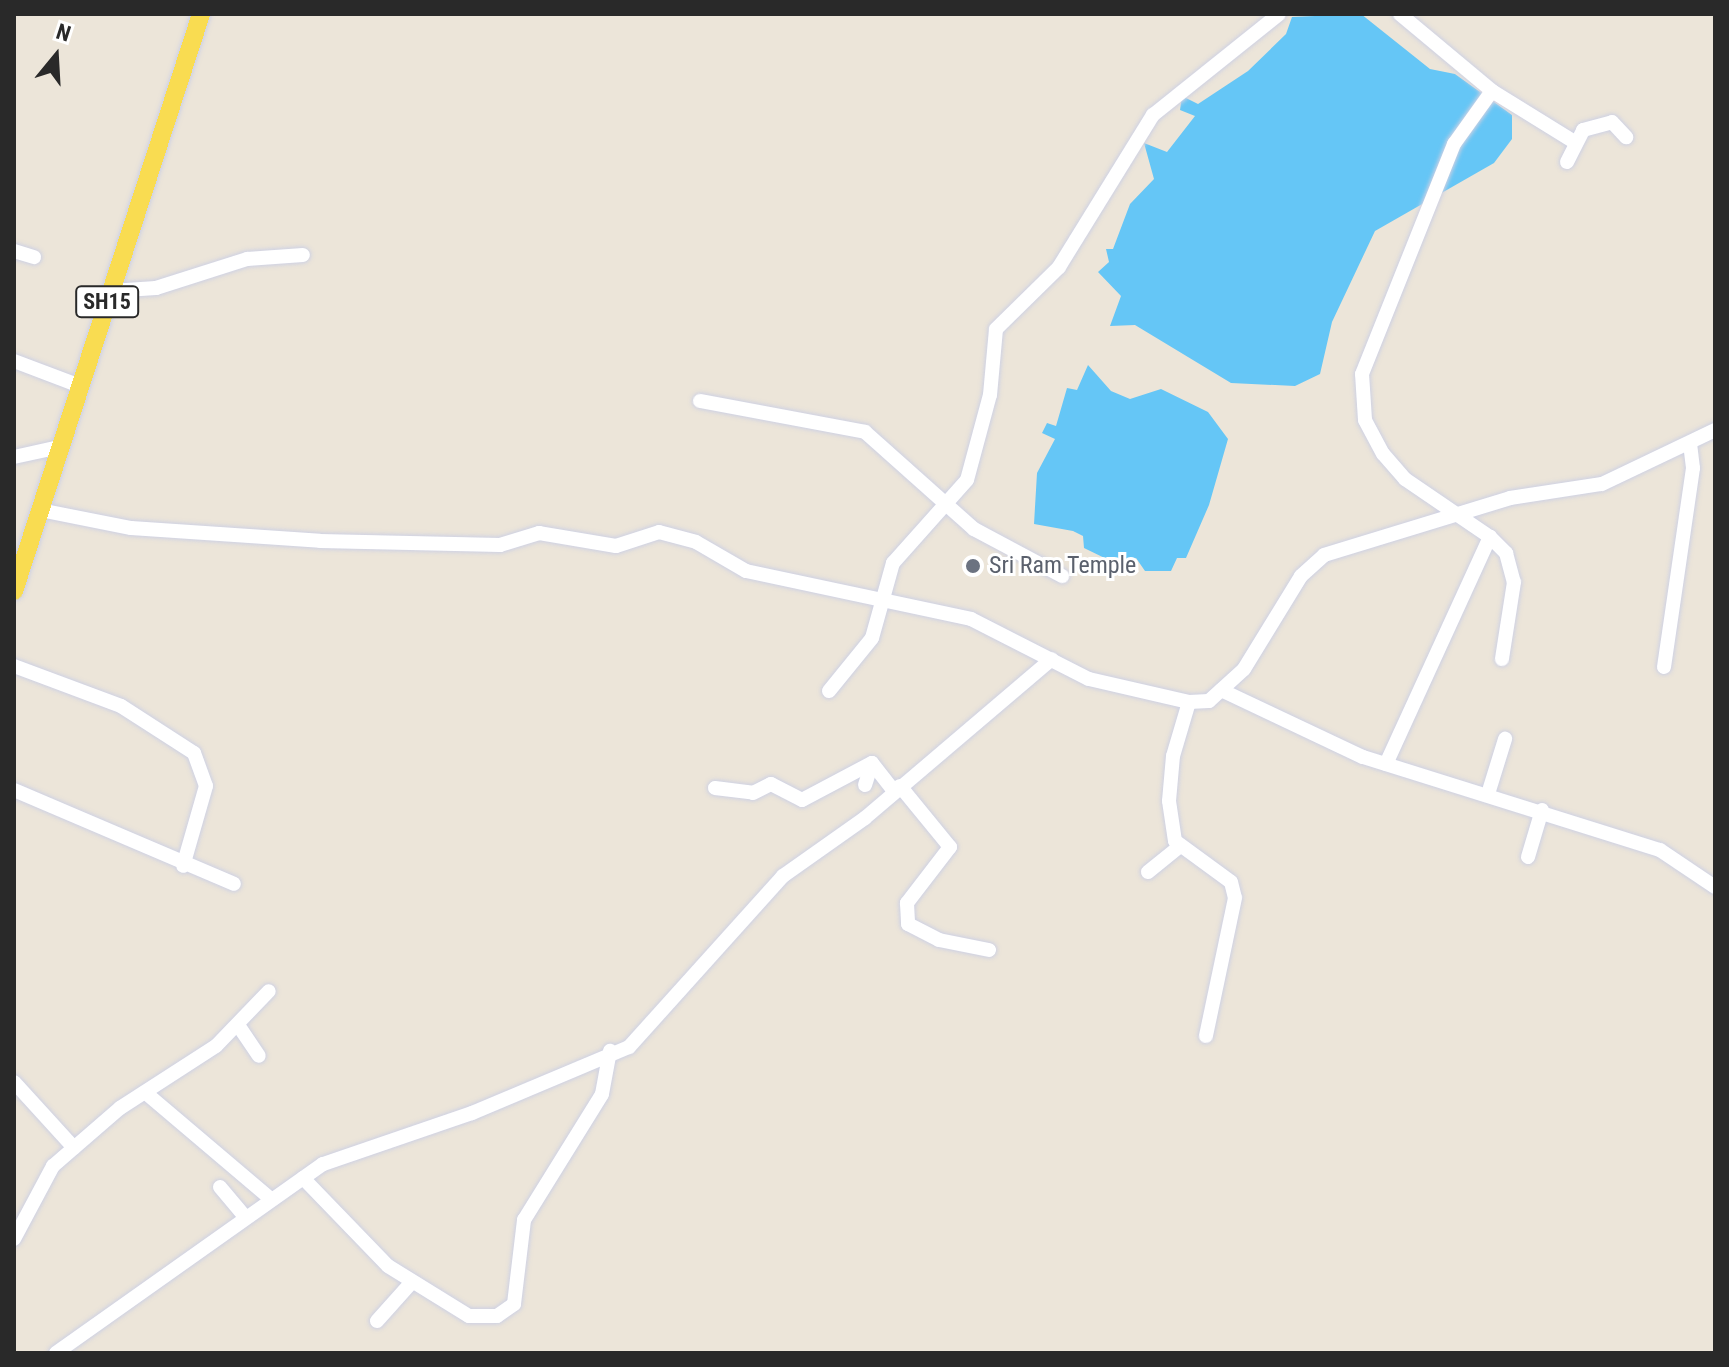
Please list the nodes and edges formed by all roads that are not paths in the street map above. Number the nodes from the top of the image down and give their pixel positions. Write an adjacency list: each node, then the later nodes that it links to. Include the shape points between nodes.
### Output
1 (201, 14): 12 (main road, SH15)
2 (1279, 14): 20 (street, via 1153,115 1059,267 996,329 975,461)
3 (1400, 14): 4 (street)
4 (1415, 19): 5 (street)
5 (1492, 91): 7 (street); 22 (street, via 1454,144 1362,374 1365,420 1383,454)
6 (1626, 137): 7 (street, via 1612,122 1583,130)
7 (1573, 141): 8 (street)
8 (1567, 162)
9 (14, 251): 11 (street)
10 (303, 255): 12 (street, via 247,259 144,291)
11 (34, 257)
12 (111, 291): 14 (main road, SH15)
13 (14, 361): 14 (street)
14 (80, 386): 18 (main road, SH15)
15 (700, 401): 20 (street, via 865,432)
16 (1715, 430): 17 (street)
17 (1690, 445): 22 (street, via 1602,484); 30 (street, via 1693,468)
18 (59, 447): 19 (street); 21 (main road, SH15)
19 (14, 457)
20 (943, 502): 24 (street, via 992,542); 26 (street, via 893,563)
21 (40, 510): 25 (main road, SH15); 26 (street, via 131,528 320,541 500,545 539,533 616,546 659,532 696,542 746,571)
22 (1455, 512): 23 (street); 31 (street, via 1324,555 1301,576 1244,669)
23 (1490, 537): 28 (street, via 1506,553 1514,582); 36 (street)
24 (1062, 576)
25 (14, 591)
26 (888, 602): 27 (street, via 981,622); 32 (street, via 863,654)
27 (1052, 659): 33 (street, via 1089,679); 40 (street)
28 (1502, 659)
29 (14, 666): 47 (street, via 121,706 194,753 206,786)
30 (1664, 667)
31 (1221, 690): 33 (street); 36 (street)
32 (829, 691)
33 (1189, 702): 45 (street, via 1169,801)
34 (1505, 739): 43 (street)
35 (872, 763): 37 (street); 38 (street); 40 (street)
36 (1386, 764): 43 (street)
37 (853, 774): 39 (street, via 802,800 771,784 753,793); 42 (street)
38 (865, 785)
39 (715, 788)
40 (897, 788): 51 (street, via 950,847 907,903 908,924 939,940); 55 (street, via 814,860 783,876 629,1047)
41 (14, 790): 47 (street)
42 (848, 790)
43 (1488, 794): 44 (street)
44 (1542, 810): 46 (street); 50 (street, via 1660,850)
45 (1179, 847): 48 (street); 54 (street, via 1231,882 1235,898)
46 (1528, 857)
47 (183, 866): 49 (street)
48 (1148, 872)
49 (234, 884)
50 (1715, 887)
51 (989, 950)
52 (269, 991): 53 (street)
53 (238, 1025): 56 (street); 58 (street)
54 (1206, 1036)
55 (610, 1051): 60 (street); 65 (street, via 602,1094 524,1220 514,1304 497,1316 469,1316)
56 (259, 1056)
57 (14, 1082): 59 (street)
58 (147, 1094): 59 (street); 62 (street)
59 (74, 1148): 64 (street, via 53,1166)
60 (303, 1178): 62 (street); 65 (street, via 356,1240)
61 (220, 1187): 63 (street)
62 (271, 1199): 63 (street)
63 (243, 1214): 67 (street)
64 (14, 1239)
65 (411, 1283): 66 (street)
66 (377, 1321)
67 (64, 1351)

